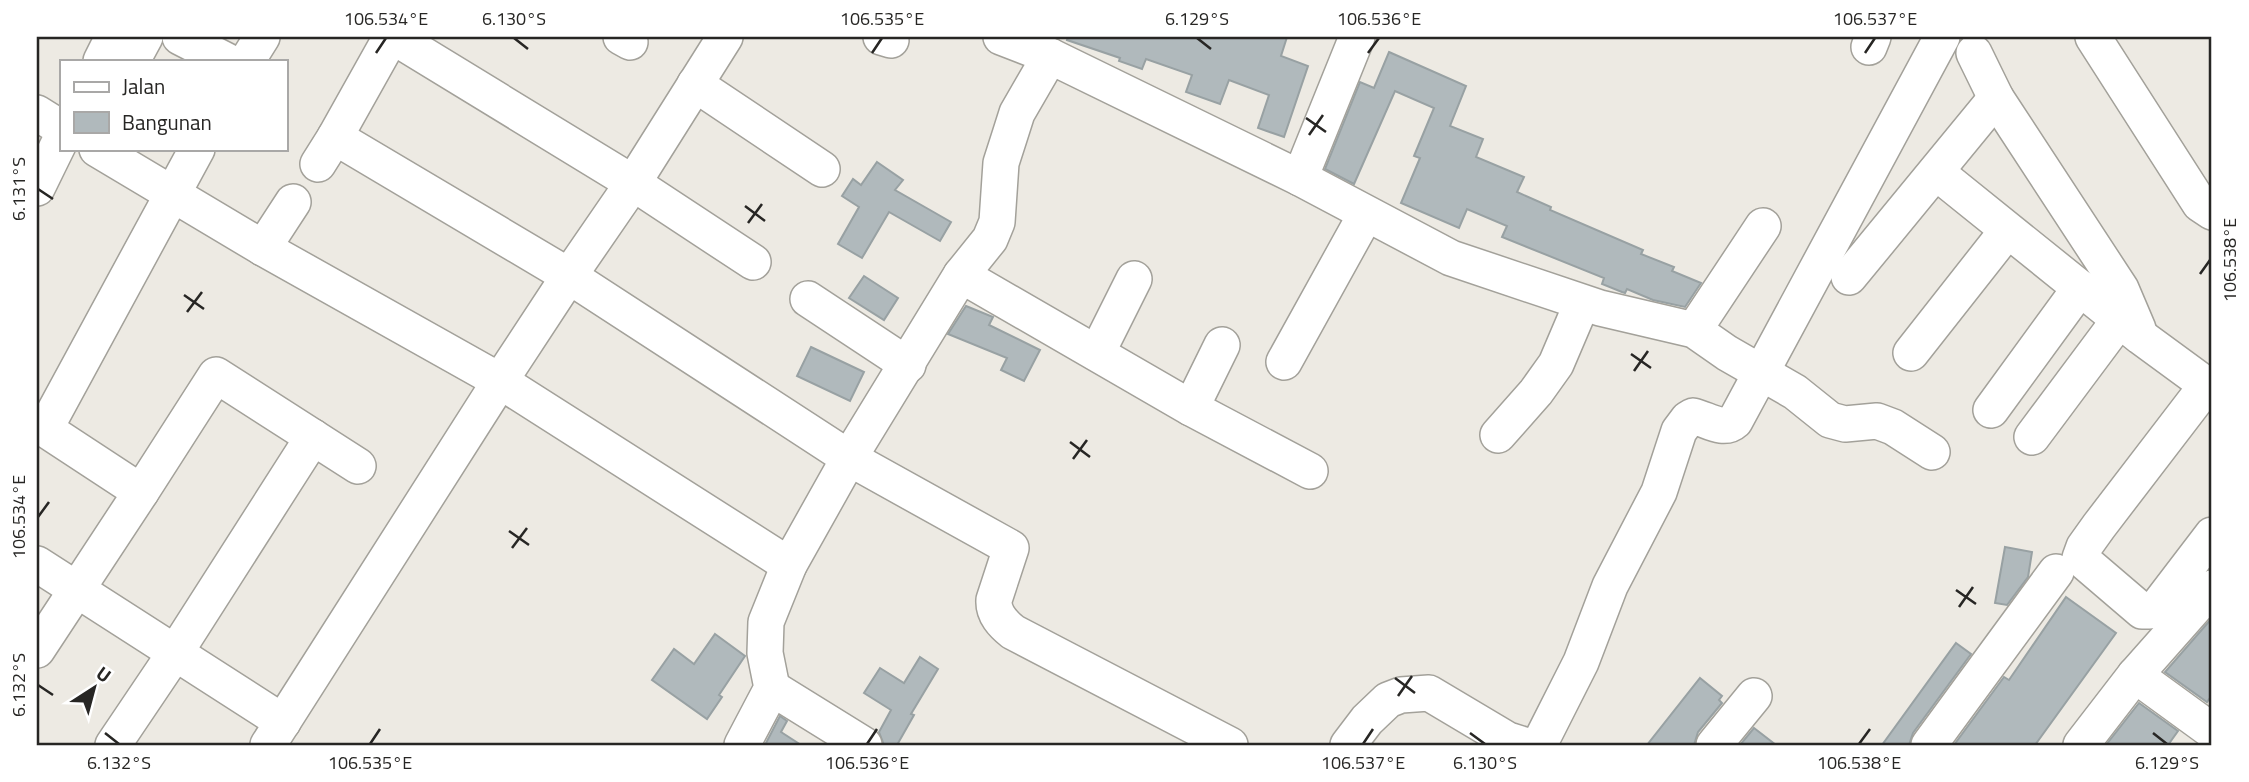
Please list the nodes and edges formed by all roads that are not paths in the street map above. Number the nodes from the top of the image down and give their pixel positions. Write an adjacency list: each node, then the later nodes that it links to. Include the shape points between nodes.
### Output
1 (113, 37): 13 (street)
2 (145, 37): 14 (street)
3 (180, 37): 15 (street)
4 (262, 37): 16 (street)
5 (393, 37): 27 (street); 38 (street, via 327,151)
6 (725, 37): 17 (street)
7 (1001, 37): 12 (street)
8 (1357, 37): 26 (street)
9 (1941, 37): 51 (street)
10 (2093, 37): 31 (street, via 2200,204)
11 (1974, 53): 18 (street)
12 (1049, 56): 26 (street); 37 (street, via 1017,113 1001,163 997,222)
13 (102, 60)
14 (133, 60)
15 (225, 60)
16 (248, 60)
17 (695, 84): 24 (street); 27 (street)
18 (1996, 98): 25 (street); 44 (street, via 2121,289)
19 (37, 114): 20 (street)
20 (60, 127)
21 (60, 141): 28 (street)
22 (99, 150): 29 (street)
23 (196, 150): 29 (street)
24 (822, 169)
25 (1936, 172): 34 (street); 39 (street)
26 (1300, 178): 32 (street)
27 (633, 183): 36 (street); 38 (street)
28 (37, 188)
29 (172, 193): 35 (street); 56 (street)
30 (293, 202): 35 (street)
31 (2212, 212)
32 (1366, 214): 43 (street, via 1451,258); 49 (street)
33 (1763, 226): 45 (street)
34 (2007, 231): 41 (street); 48 (street)
35 (263, 248): 53 (street)
36 (752, 262)
37 (961, 275): 47 (street); 50 (street)
38 (569, 276): 53 (street); 61 (street)
39 (1849, 277)
40 (1134, 279): 47 (street)
41 (2080, 288): 44 (street); 55 (street)
42 (808, 299): 50 (street)
43 (1582, 303): 45 (street); 57 (street, via 1556,364)
44 (2131, 328): 52 (street); 59 (street)
45 (1694, 330): 51 (street)
46 (1222, 345): 54 (street)
47 (1097, 353): 54 (street)
48 (1911, 353)
49 (1284, 362)
50 (908, 365): 61 (street)
51 (1761, 371): 60 (street, via 1830,420 1845,424 1877,421); 84 (street, via 1732,425 1694,416 1679,431 1659,492 1610,586 1581,662)
52 (2205, 375): 65 (street, via 2080,558 2142,611 2150,611)
53 (500, 381): 67 (street); 77 (street)
54 (1191, 408): 63 (street)
55 (1991, 410)
56 (41, 426): 64 (street)
57 (1498, 435)
58 (313, 437): 62 (street); 64 (street, via 216,375); 72 (street)
59 (2032, 438)
60 (1932, 452)
61 (849, 458): 67 (street); 81 (street, via 1011,548 993,607 1013,632)
62 (358, 466)
63 (1310, 471)
64 (141, 492): 70 (street)
65 (2212, 535)
66 (37, 564): 70 (street)
67 (789, 565): 74 (street, via 766,622 765,653)
68 (2056, 572): 86 (street)
69 (2212, 588): 73 (street)
70 (76, 589): 71 (street); 72 (street)
71 (37, 650)
72 (175, 653): 77 (street); 78 (street)
73 (2135, 675): 76 (street); 87 (street)
74 (772, 688): 79 (street); 80 (street)
75 (1754, 696): 85 (street)
76 (2212, 732)
77 (275, 734)
78 (113, 745)
79 (742, 745)
80 (864, 745)
81 (1230, 745)
82 (1348, 745): 83 (street, via 1388,700 1429,692)
83 (1524, 745)
84 (1539, 745)
85 (1714, 745)
86 (1928, 745)
87 (2081, 745)

